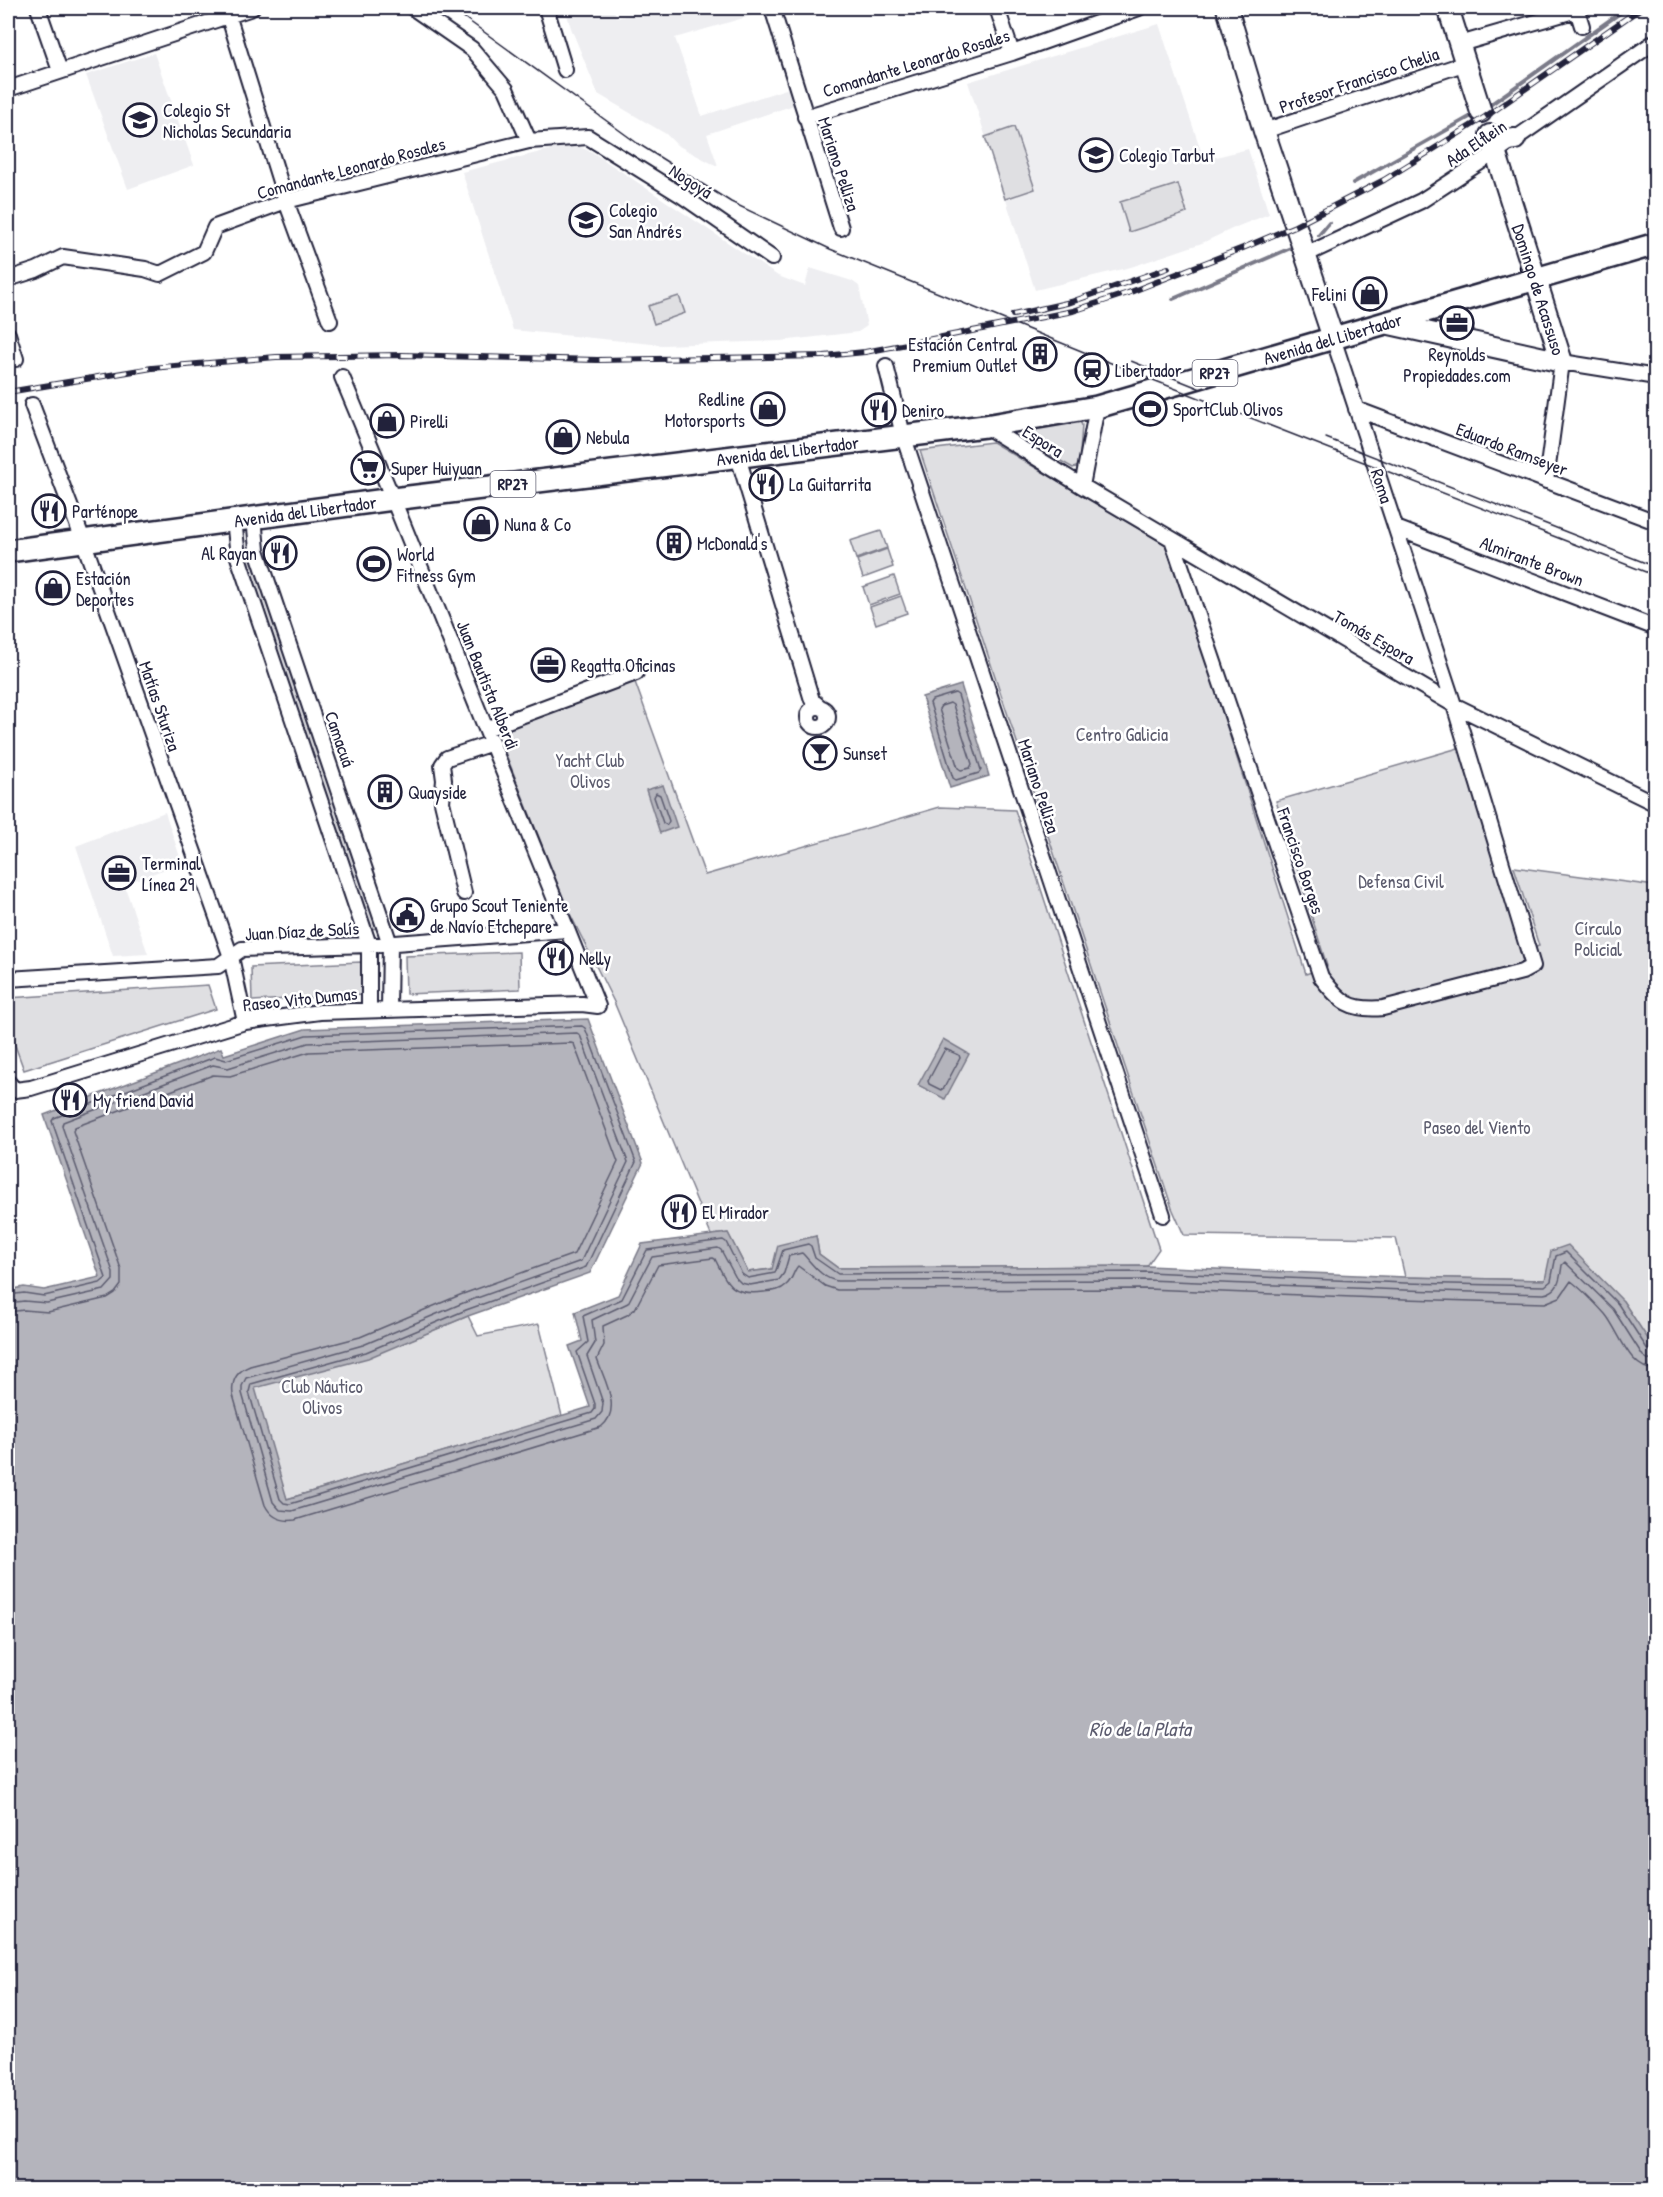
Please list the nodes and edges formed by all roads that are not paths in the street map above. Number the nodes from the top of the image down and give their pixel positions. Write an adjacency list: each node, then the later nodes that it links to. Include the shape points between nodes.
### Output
1 (38, 8): 17 (street)
2 (252, 8): 10 (street)
3 (413, 8): 24 (street, via 472,49 506,89)
4 (546, 8): 16 (street)
5 (772, 8): 20 (street, Mariano Pelliza)
6 (997, 8): 14 (street)
7 (1139, 8): 14 (street, Comandante Leonardo Rosales)
8 (1227, 8): 21 (street, Roma)
9 (1448, 8): 13 (street)
10 (227, 12): 17 (street); 26 (street)
11 (1582, 26): 13 (street, Profesor Francisco Chelia, via 1577,10)
12 (1656, 41): 23 (street, Ada Elflein)
13 (1460, 44): 15 (street)
14 (1012, 53): 20 (street, Comandante Leonardo Rosales)
15 (1466, 63): 19 (street); 21 (street, Profesor Francisco Chelia)
16 (565, 69)
17 (60, 71): 18 (street)
18 (8, 89)
19 (1481, 112)
20 (805, 117): 27 (street, Mariano Pelliza)
21 (1264, 131): 29 (street, Roma)
22 (588, 137): 24 (street, Comandante Leonardo Rosales); 30 (street, Nogoyá)
23 (1515, 139): 25 (street)
24 (529, 141): 26 (street, Comandante Leonardo Rosales)
25 (1490, 147): 29 (street, Ada Elflein, via 1421,201); 31 (street, Domingo de Acassuso)
26 (286, 201): 32 (street, Comandante Leonardo Rosales, via 215,228 204,252 160,274 63,257); 33 (street)
27 (841, 228)
28 (1656, 244): 31 (main road, Avenida del Libertador / RP27)
29 (1305, 255): 36 (street, Roma)
30 (772, 258)
31 (1534, 278): 34 (main road, Avenida del Libertador / RP27); 38 (street, Domingo de Acassuso)
32 (8, 279)
33 (330, 321)
34 (1384, 323): 36 (main road, Avenida del Libertador / RP27); 38 (street)
35 (8, 334): 37 (street)
36 (1333, 339): 43 (main road, Avenida del Libertador / RP27); 44 (street, Roma)
37 (16, 359)
38 (1562, 362): 41 (street); 48 (street, Domingo de Acassuso)
39 (886, 366): 46 (street, Mariano Pelliza)
40 (342, 377): 50 (street, Juan Bautista Alberdi)
41 (1656, 377)
42 (32, 405): 55 (street, Matías Sturiza)
43 (1097, 407): 45 (main road, Avenida del Libertador / RP27); 49 (street)
44 (1356, 409): 48 (street, Eduardo Ramseyer); 53 (street, Roma)
45 (985, 426): 46 (main road, Avenida del Libertador / RP27); 49 (street, Espora)
46 (903, 435): 47 (main road, Avenida del Libertador / RP27); 80 (street, Mariano Pelliza)
47 (738, 458): 50 (main road, Avenida del Libertador / RP27); 62 (street)
48 (1546, 481): 52 (street, Eduardo Ramseyer)
49 (1082, 486): 54 (street, Tomás Espora)
50 (393, 499): 51 (main road, Avenida del Libertador / RP27); 63 (street, Juan Bautista Alberdi)
51 (244, 518): 55 (main road, Avenida del Libertador / RP27); 58 (street, Camacuá); 59 (street, via 238,557)
52 (1656, 522)
53 (1396, 528): 57 (street, Almirante Brown); 61 (street, Roma)
54 (1172, 539): 61 (street, Tomás Espora); 73 (street, Francisco Borges, via 1321,976 1333,993 1346,1004 1365,1010 1383,1008)
55 (83, 540): 56 (main road, Avenida del Libertador / RP27); 72 (street, Matías Sturiza)
56 (8, 551)
57 (1656, 628)
58 (285, 633): 59 (street); 66 (street, Camacuá)
59 (266, 639): 67 (street)
60 (636, 673): 63 (street)
61 (1454, 705): 65 (street, Tomás Espora); 73 (street, Roma)
62 (814, 706)
63 (486, 729): 64 (street, Juan Bautista Alberdi)
64 (492, 743): 68 (street, via 447,758 442,765 442,802); 69 (street, Juan Bautista Alberdi)
65 (1656, 804)
66 (348, 821): 67 (street); 70 (street, Camacuá)
67 (330, 827): 71 (street)
68 (464, 893)
69 (567, 930): 70 (street, Juan Díaz de Solís); 75 (street, Juan Bautista Alberdi)
70 (390, 944): 71 (street, Juan Díaz de Solís); 76 (street, Camacuá)
71 (369, 945): 72 (street, Juan Díaz de Solís, via 242,949); 77 (street)
72 (231, 957): 74 (street, Juan Díaz de Solís, via 218,966); 78 (street, Matías Sturiza)
73 (1533, 966)
74 (8, 979)
75 (598, 1006): 76 (street, Paseo Vito Dumas)
76 (389, 1009): 77 (street, Paseo Vito Dumas)
77 (369, 1010): 78 (street, Paseo Vito Dumas)
78 (244, 1022): 79 (street, Paseo Vito Dumas, via 31,1088)
79 (11, 1086)
80 (1163, 1215)

